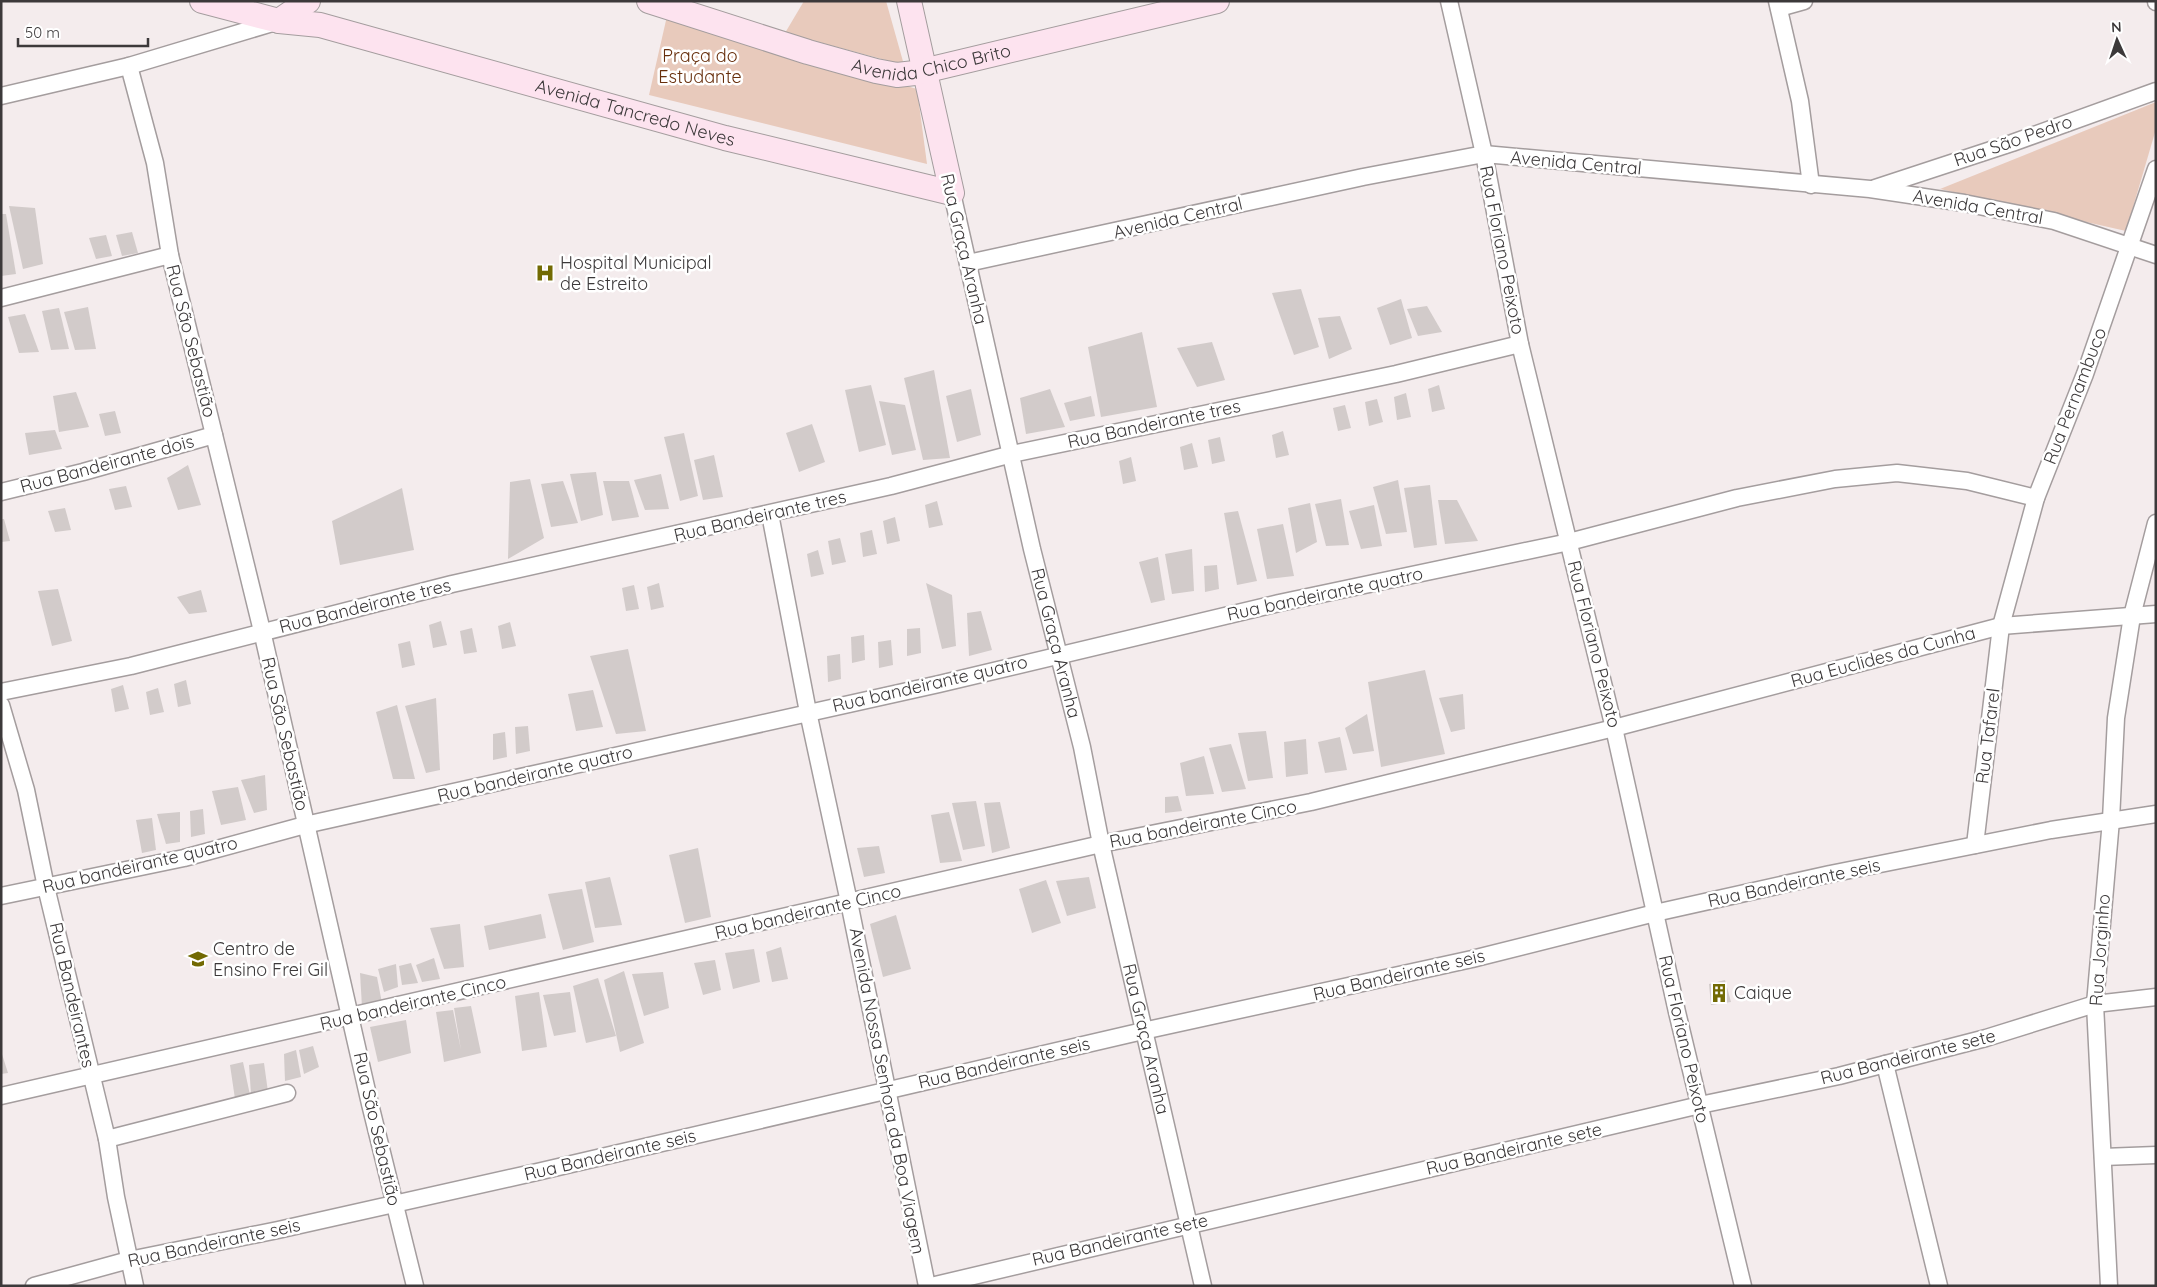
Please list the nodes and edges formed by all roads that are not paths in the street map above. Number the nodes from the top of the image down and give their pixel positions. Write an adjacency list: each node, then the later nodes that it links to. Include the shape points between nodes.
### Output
1 (202, 1): 9 (main road, Avenida Tancredo Neves)
2 (262, 1): 9 (main road, Avenida Tancredo Neves)
3 (649, 1): 11 (main road, Avenida Chico Brito, via 876,71 897,75)
4 (909, 1): 11 (main road, Rua Graça Aranha)
5 (1217, 1): 11 (main road, Avenida Chico Brito)
6 (1450, 1): 14 (street, Rua Floriano Peixoto)
7 (1804, 1): 8 (street)
8 (1778, 5): 16 (street, via 1800,100)
9 (294, 11): 10 (street); 18 (main road, Avenida Tancredo Neves, via 320,25 725,138)
10 (130, 66): 13 (street); 20 (street, Rua São Sebastião, via 155,162)
11 (924, 70): 18 (main road, Rua Graça Aranha)
12 (2156, 91): 17 (street, Rua São Pedro, via 2012,143)
13 (1, 96)
14 (1484, 154): 16 (street, Avenida Central); 22 (street, Avenida Central, via 1363,177); 24 (street, Rua Floriano Peixoto)
15 (2156, 169): 19 (street, Rua Pernambuco)
16 (1811, 185): 17 (street, Avenida Central)
17 (1870, 189): 19 (street, Avenida Central, via 1964,202 2054,221)
18 (952, 193): 22 (street, Rua Graça Aranha)
19 (2131, 245): 21 (street, Avenida Central); 28 (street, Rua Pernambuco)
20 (170, 255): 23 (street); 25 (street, Rua São Sebastião)
21 (2156, 255)
22 (968, 263): 26 (street, Rua Graça Aranha)
23 (1, 298)
24 (1520, 344): 26 (street, Rua Bandeirante tres, via 1396,374); 31 (street, Rua Floriano Peixoto)
25 (214, 435): 27 (street, Rua Bandeirante dois); 35 (street, Rua São Sebastião)
26 (1012, 454): 29 (street, Rua Bandeirante tres); 36 (street, Rua Graça Aranha)
27 (1, 492)
28 (2036, 498): 31 (street, Rua bandeirante quatro, via 1967,481 1897,473 1835,479 1737,498); 34 (street, Rua Pernambuco)
29 (770, 514): 35 (street, Rua Bandeirante tres, via 452,584); 39 (street, Avenida Nossa Senhora da Boa Viagem)
30 (2156, 523): 33 (street, Rua Jorginho)
31 (1569, 542): 36 (street, Rua bandeirante quatro, via 1279,603); 40 (street, Rua Floriano Peixoto)
32 (2156, 614): 33 (street, Rua Euclides da Cunha)
33 (2132, 616): 34 (street, Rua Euclides da Cunha); 42 (street, Rua Jorginho, via 2116,718)
34 (2001, 626): 40 (street, Rua Euclides da Cunha); 45 (street, Rua Tafarel)
35 (262, 631): 37 (street, Rua Bandeirante tres, via 131,666); 43 (street, Rua São Sebastião)
36 (1058, 655): 39 (street, Rua bandeirante quatro); 44 (street, Rua Graça Aranha, via 1082,747)
37 (1, 692)
38 (1, 705): 46 (street, Rua Bandeirantes, via 26,790)
39 (808, 712): 43 (street, Rua bandeirante quatro); 48 (street, Avenida Nossa Senhora da Boa Viagem)
40 (1614, 728): 44 (street, Rua bandeirante Cinco, via 1311,802); 49 (street, Rua Floriano Peixoto)
41 (2156, 814): 42 (street, Rua Bandeirante seis)
42 (2111, 820): 45 (street, Rua Bandeirante seis); 51 (street, Rua Jorginho)
43 (305, 825): 46 (street, Rua bandeirante quatro, via 184,858); 52 (street, Rua São Sebastião)
44 (1101, 844): 48 (street, Rua bandeirante Cinco); 53 (street, Rua Graça Aranha)
45 (1975, 845): 49 (street, Rua Bandeirante seis)
46 (46, 886): 47 (street, Rua bandeirante quatro); 55 (street, Rua Bandeirantes)
47 (1, 896)
48 (849, 902): 52 (street, Rua bandeirante Cinco); 56 (street, Avenida Nossa Senhora da Boa Viagem)
49 (1656, 913): 53 (street, Rua Bandeirante seis, via 1472,959); 59 (street, Rua Floriano Peixoto)
50 (2156, 997): 51 (street, Rua Bandeirante sete)
51 (2094, 1004): 54 (street, Rua Bandeirante sete, via 1986,1038); 62 (street, Rua Jorginho)
52 (352, 1017): 55 (street, Rua bandeirante Cinco); 63 (street, Rua São Sebastião)
53 (1143, 1031): 56 (street, Rua Bandeirante seis); 64 (street, Rua Graça Aranha)
54 (1884, 1064): 59 (street, Rua Bandeirante sete); 73 (street)
55 (91, 1076): 58 (street, Rua bandeirante Cinco); 60 (street, Rua Bandeirantes)
56 (886, 1092): 63 (street, Rua Bandeirante seis); 69 (street, Avenida Nossa Senhora da Boa Viagem)
57 (287, 1093): 60 (street)
58 (1, 1096)
59 (1700, 1105): 64 (street, Rua Bandeirante sete); 72 (street, Rua Floriano Peixoto)
60 (107, 1139): 65 (street, Rua Bandeirantes)
61 (2156, 1155): 62 (street)
62 (2103, 1157): 74 (street, Rua Jorginho)
63 (394, 1204): 65 (street, Rua Bandeirante seis); 68 (street, Rua São Sebastião)
64 (1188, 1224): 70 (street, Rua Bandeirante sete); 71 (street, Rua Graça Aranha)
65 (129, 1260): 66 (street, Rua Bandeirante seis); 67 (street, Rua Bandeirantes)
66 (34, 1286)
67 (135, 1286)
68 (415, 1286)
69 (926, 1286)
70 (931, 1286)
71 (1203, 1286)
72 (1743, 1286)
73 (1939, 1286)
74 (2109, 1286)

